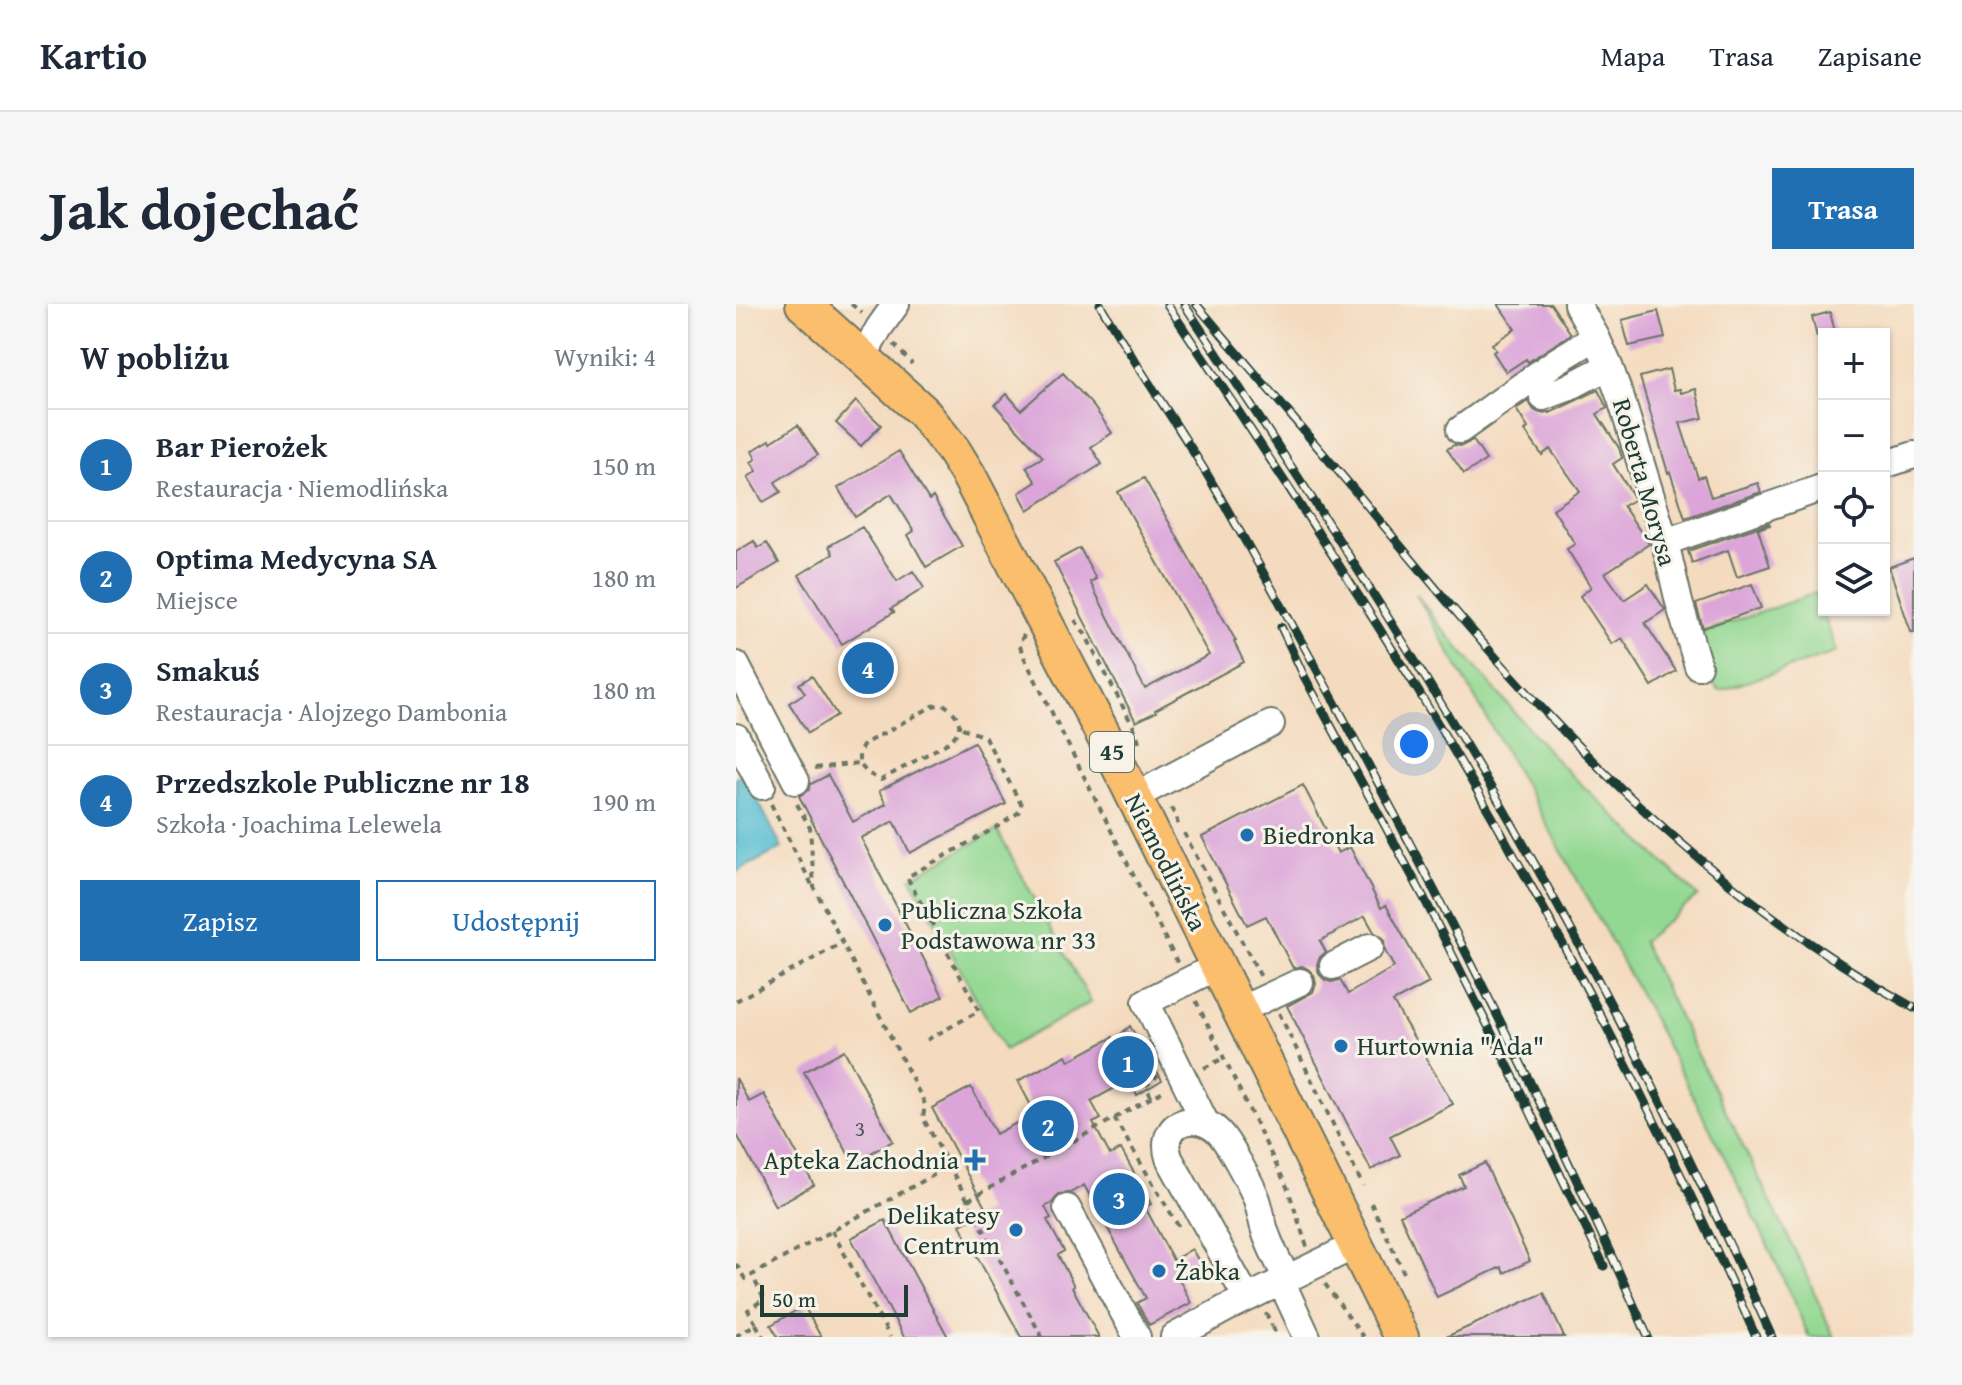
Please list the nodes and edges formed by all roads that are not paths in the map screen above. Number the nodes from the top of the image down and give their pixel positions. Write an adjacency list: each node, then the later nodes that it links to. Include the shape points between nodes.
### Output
1 (803, 304): 5 (main road, Niemodlińska / 45)
2 (896, 304): 5 (street)
3 (1577, 304): 4 (street, Roberta Morysa)
4 (1596, 337): 6 (street, Roberta Morysa); 8 (street)
5 (863, 357): 19 (main road, Niemodlińska / 45, via 922,411 953,450)
6 (1609, 366): 7 (street); 12 (street, Roberta Morysa)
7 (1543, 397)
8 (1460, 430)
9 (1914, 455): 10 (street)
10 (1890, 463)
11 (1818, 489): 12 (street)
12 (1665, 542): 14 (street, Roberta Morysa)
13 (736, 665): 17 (street)
14 (1698, 666)
15 (1271, 724): 19 (street)
16 (736, 737): 18 (street)
17 (804, 774)
18 (762, 786)
19 (1134, 797): 21 (main road, Niemodlińska / 45)
20 (1370, 947): 22 (street)
21 (1218, 966): 24 (main road, Niemodlińska / 45); 25 (street, via 1146,1002)
22 (1333, 966)
23 (1300, 982): 24 (street)
24 (1240, 1010): 27 (main road, Niemodlińska / 45)
25 (1205, 1122): 28 (street, via 1223,1137 1256,1198); 29 (street, via 1185,1122 1170,1130 1166,1148)
26 (1067, 1208): 30 (street)
27 (1356, 1245): 28 (street); 33 (main road, Niemodlińska / 45)
28 (1284, 1280): 29 (street); 32 (street)
29 (1247, 1298): 31 (street)
30 (1137, 1337)
31 (1174, 1337)
32 (1307, 1337)
33 (1401, 1337)

